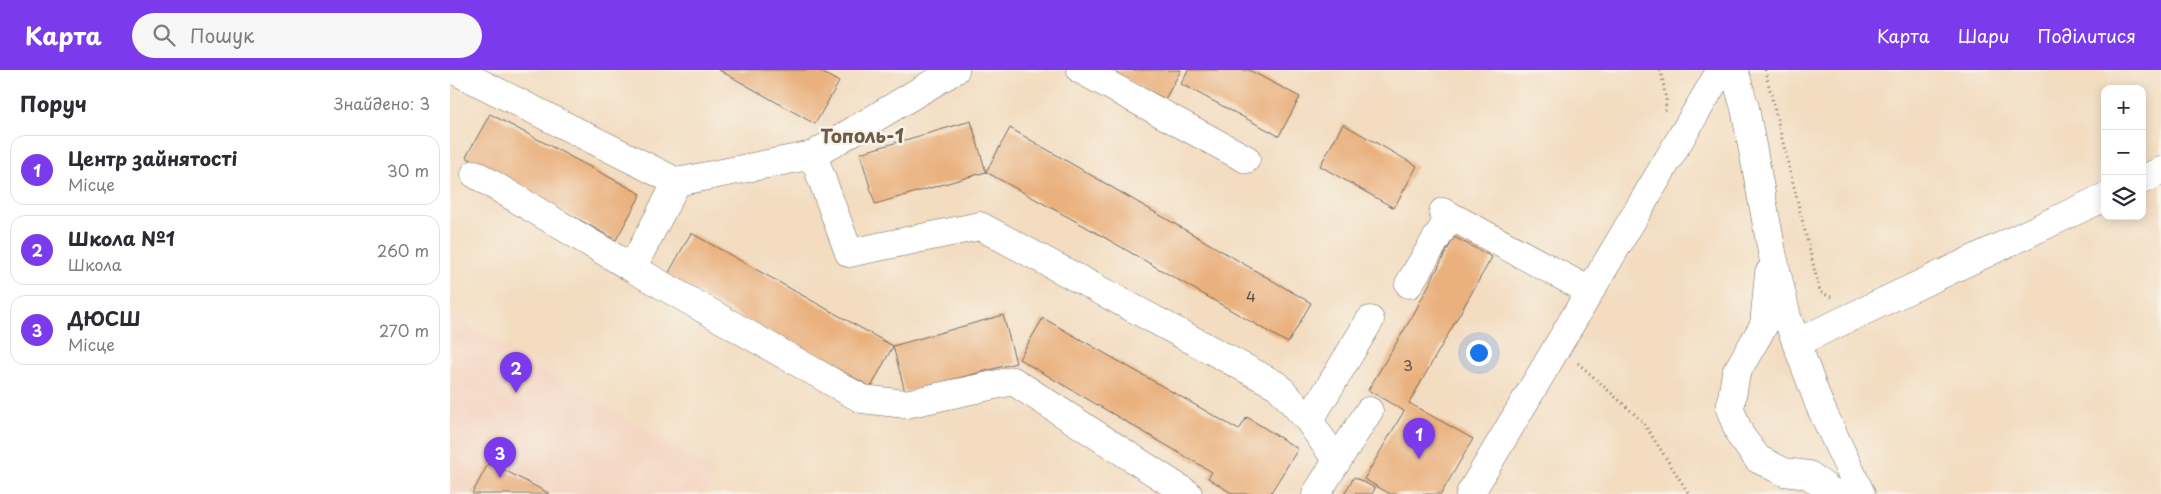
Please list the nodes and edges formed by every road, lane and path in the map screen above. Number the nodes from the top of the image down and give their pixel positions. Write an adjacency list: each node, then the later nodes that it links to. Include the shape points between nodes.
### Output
1 (454, 70): 12 (street)
2 (955, 70): 7 (street)
3 (1081, 70): 8 (street)
4 (1721, 70): 17 (street)
5 (1734, 70): 14 (street, via 1745,108)
6 (1765, 70): 18 (path, via 1820,292)
7 (813, 155): 12 (street); 23 (street, via 849,253 980,226 1278,386)
8 (1246, 160)
9 (2161, 171): 11 (street)
10 (475, 174): 15 (street)
11 (2146, 178)
12 (677, 182): 15 (street)
13 (2101, 200): 20 (street)
14 (1771, 247): 20 (street); 29 (street, via 1764,325 1736,373 1730,409 1740,435 1758,458 1784,472 1809,475)
15 (632, 268): 25 (street, via 862,399 906,404 1013,381)
16 (1409, 284): 17 (street, via 1447,214)
17 (1590, 291): 27 (street)
18 (1834, 299)
19 (1370, 320): 23 (street)
20 (1796, 343): 30 (street, via 1818,404)
21 (1577, 362): 28 (path, via 1643,422)
22 (1369, 411): 24 (street)
23 (1309, 421): 24 (street)
24 (1337, 461): 26 (street)
25 (1188, 494)
26 (1316, 494)
27 (1470, 494)
28 (1689, 494)
29 (1834, 494)
30 (1861, 494)

